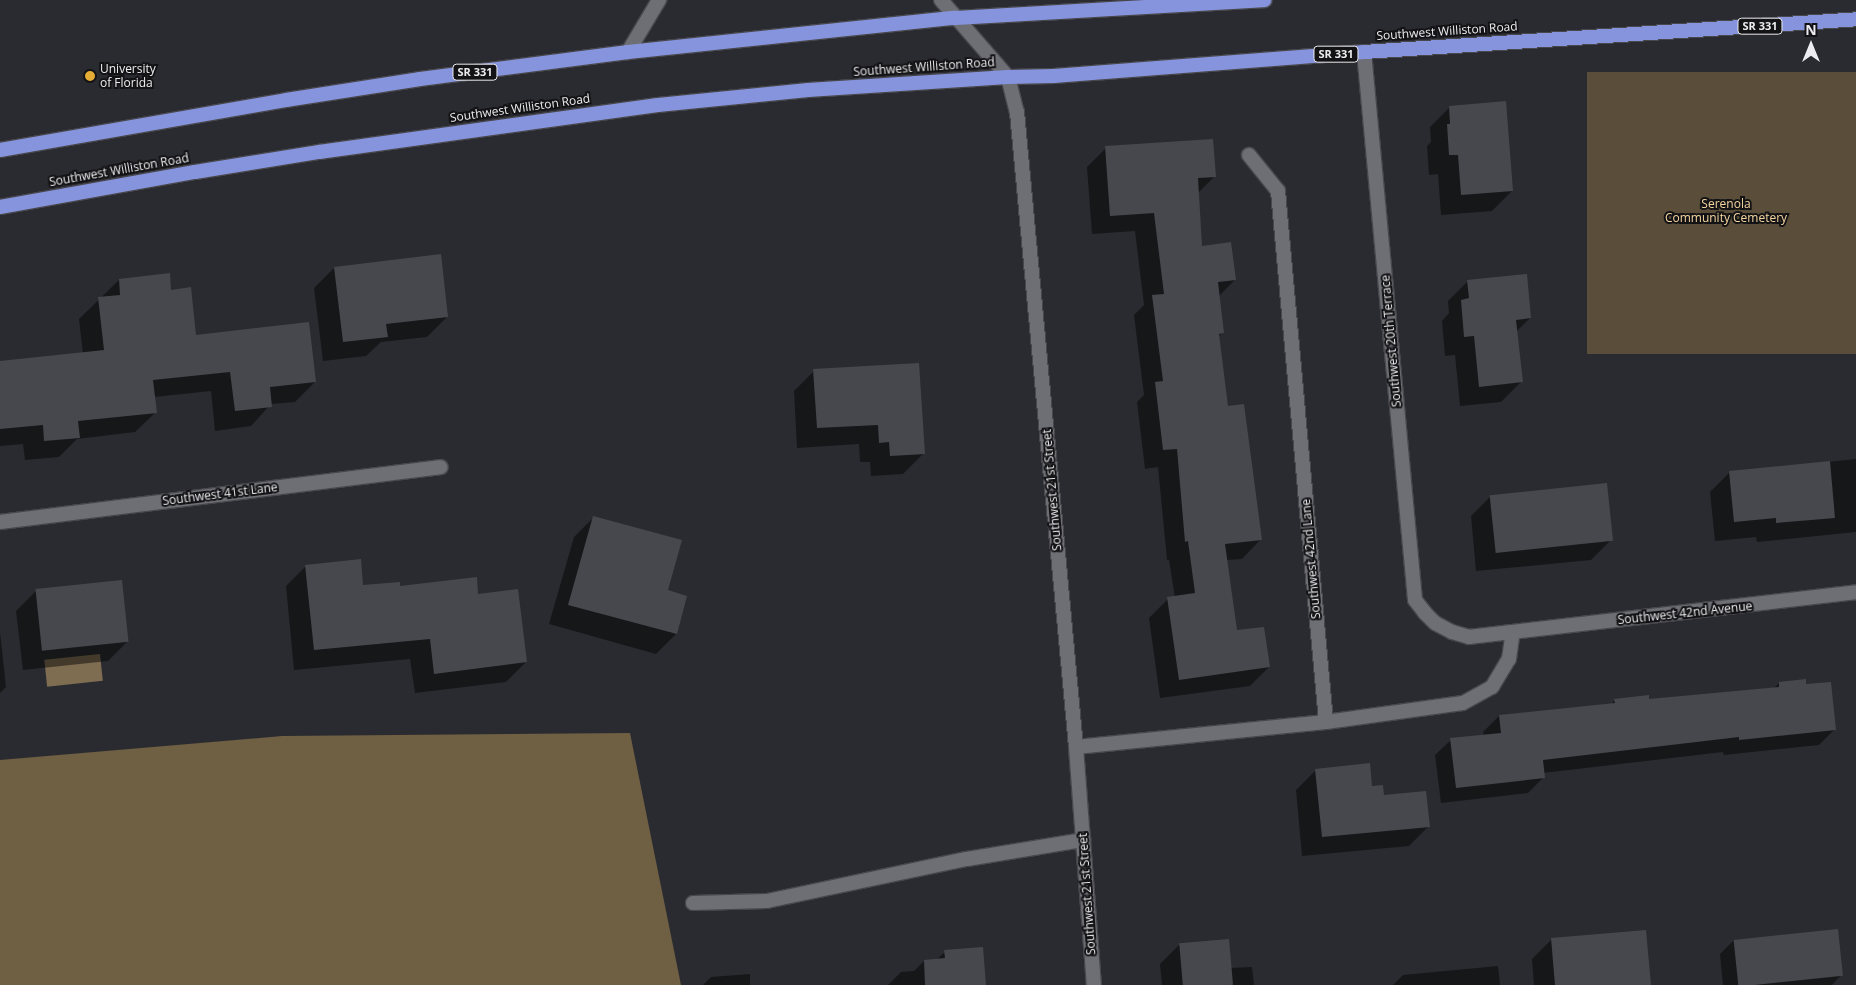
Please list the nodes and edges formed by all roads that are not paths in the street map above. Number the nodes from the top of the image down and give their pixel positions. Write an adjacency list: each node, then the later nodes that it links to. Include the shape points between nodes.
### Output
1 (659, 0): 7 (street)
2 (941, 0): 5 (street, Southwest 21st Street)
3 (1264, 0): 4 (highway, SR 331)
4 (1218, 2): 5 (highway, SR 331)
5 (954, 18): 7 (highway, SR 331); 9 (street, Southwest 21st Street)
6 (1856, 19): 8 (highway, Southwest Williston Road / SR 331)
7 (628, 52): 10 (highway, SR 331, via 420,79)
8 (1364, 52): 9 (highway, Southwest Williston Road / SR 331, via 1054,76); 16 (street, Southwest 20th Terrace, via 1415,600)
9 (1008, 76): 12 (highway, Southwest Williston Road / SR 331, via 808,90 658,105 195,172); 19 (street, Southwest 21st Street, via 1017,112)
10 (0, 150)
11 (1249, 155): 18 (street, Southwest 42nd Lane, via 1278,190)
12 (0, 208)
13 (441, 467): 14 (street, Southwest 41st Lane)
14 (0, 522)
15 (1856, 592): 17 (street, Southwest 42nd Avenue)
16 (1436, 623): 17 (street, Southwest 42nd Avenue, via 1469,637)
17 (1513, 632): 18 (street, via 1509,659 1492,687 1463,703)
18 (1326, 722): 19 (street)
19 (1076, 747): 20 (street, Southwest 21st Street)
20 (1083, 840): 21 (street, via 967,859 767,901); 22 (street, Southwest 21st Street)
21 (693, 903)
22 (1094, 985)

